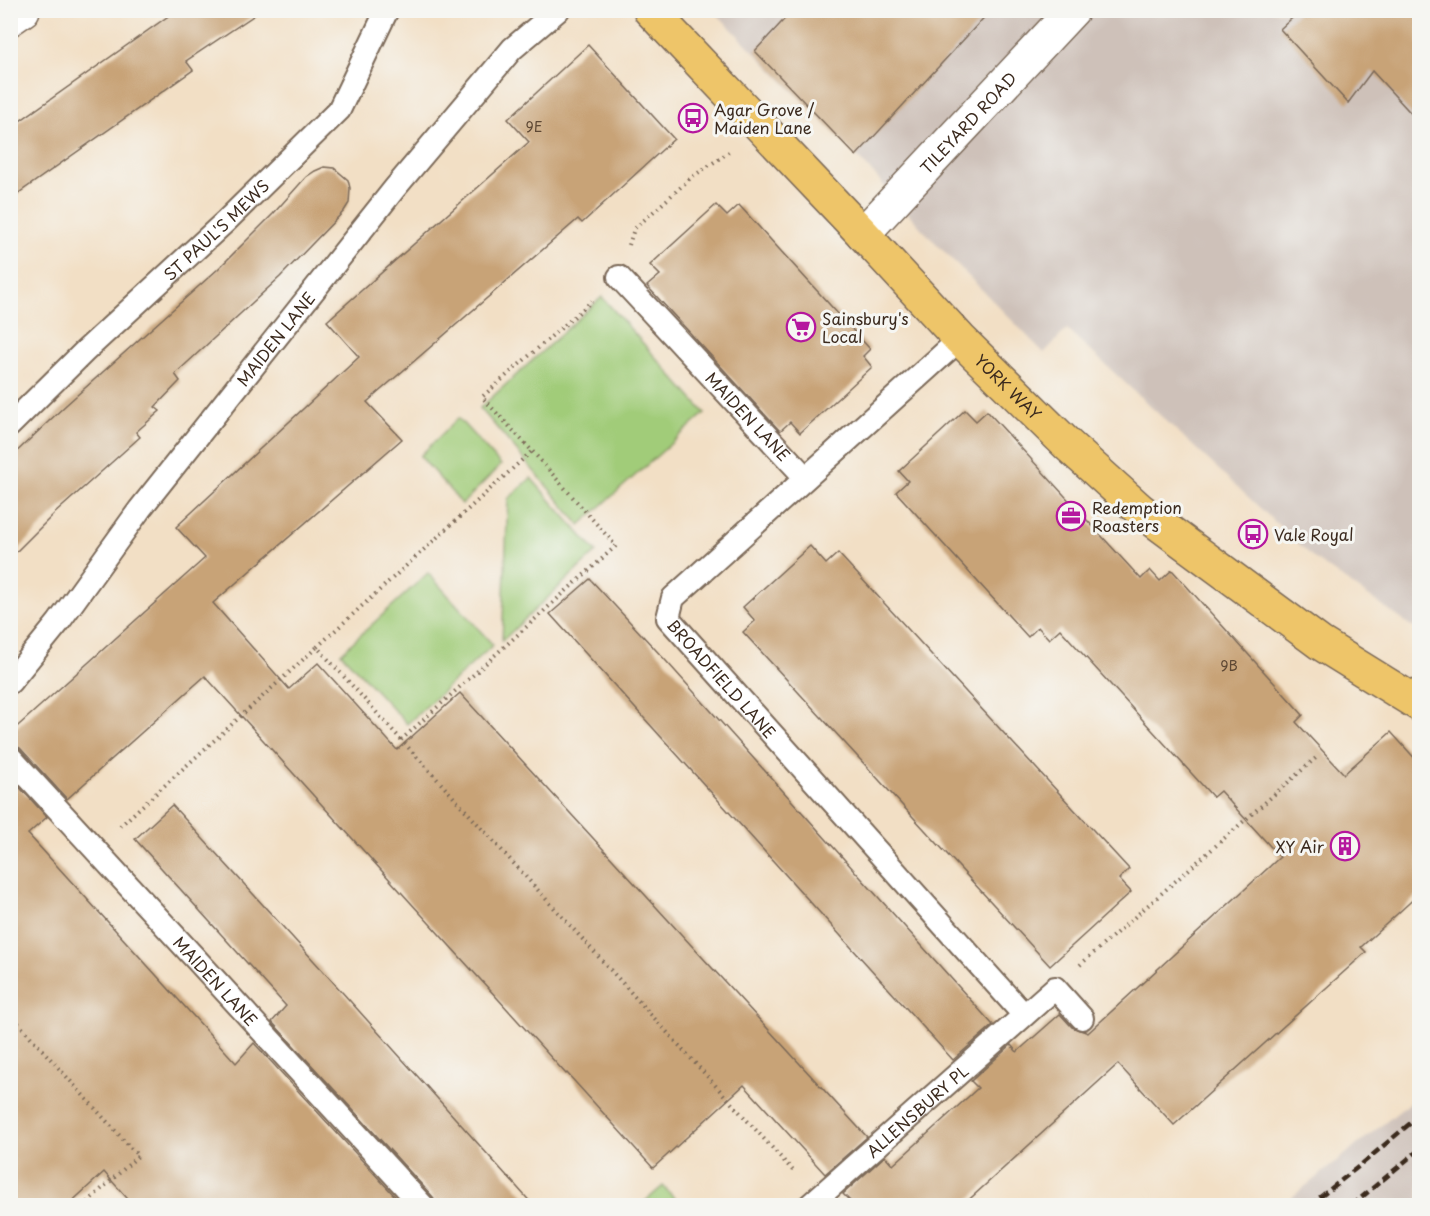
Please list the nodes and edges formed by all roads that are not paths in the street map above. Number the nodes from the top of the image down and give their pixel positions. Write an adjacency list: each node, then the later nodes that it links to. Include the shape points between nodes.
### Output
1 (23, 10): 6 (street)
2 (387, 10): 10 (lane, ST PAUL'S MEWS, via 339,110)
3 (558, 10): 12 (lane, MAIDEN LANE, via 512,49 395,188 140,508 58,623)
4 (650, 10): 7 (main road, YORK WAY)
5 (1073, 10): 7 (street, TILEYARD ROAD)
6 (10, 19)
7 (863, 234): 9 (main road, YORK WAY)
8 (619, 278): 11 (lane, MAIDEN LANE)
9 (960, 339): 11 (lane, BROADFIELD LANE); 13 (main road, YORK WAY, via 1045,425 1140,510 1320,643)
10 (10, 425)
11 (805, 477): 15 (lane, BROADFIELD LANE, via 673,598 668,618)
12 (10, 682)
13 (1419, 705)
14 (10, 757): 18 (lane, MAIDEN LANE)
15 (1024, 1015): 16 (lane, ALLENSBURY PL, via 1055,988); 17 (lane, ALLENSBURY PL)
16 (1082, 1018)
17 (813, 1202)
18 (423, 1206)

